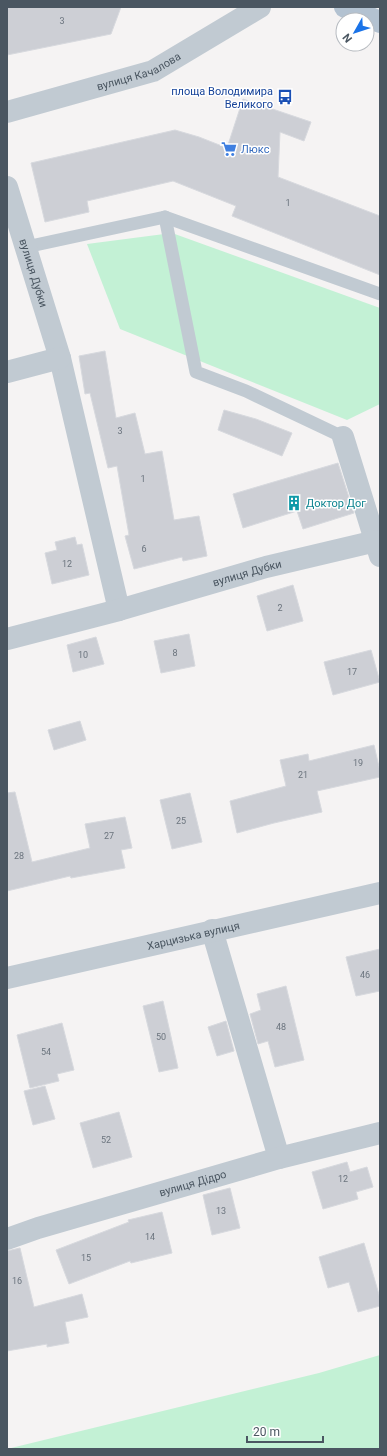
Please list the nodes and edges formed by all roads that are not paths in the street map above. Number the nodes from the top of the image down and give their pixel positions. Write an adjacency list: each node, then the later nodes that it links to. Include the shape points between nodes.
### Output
1 (260, 7): 4 (street, вулиця Качалова, via 153,72)
2 (345, 7): 3 (main road)
3 (380, 22)
4 (7, 112)
5 (7, 188): 7 (street, вулиця Дубки)
6 (165, 217): 7 (lane); 8 (lane); 11 (lane, via 196,372 246,391)
7 (26, 247): 9 (street, вулиця Дубки)
8 (380, 294)
9 (60, 358): 10 (street); 13 (street, вулиця Дубки)
10 (7, 372)
11 (343, 437): 12 (street)
12 (379, 545): 13 (street, вулиця Дубки, via 266,567)
13 (119, 610): 14 (street, вулиця Дубки)
14 (7, 639)
15 (380, 893): 16 (street, Харцизька вулиця)
16 (212, 930): 17 (street, Харцизька вулиця); 19 (street)
17 (7, 978)
18 (380, 1133): 19 (street, вулиця Дідро)
19 (279, 1158): 20 (street, вулиця Дідро)
20 (7, 1239)

